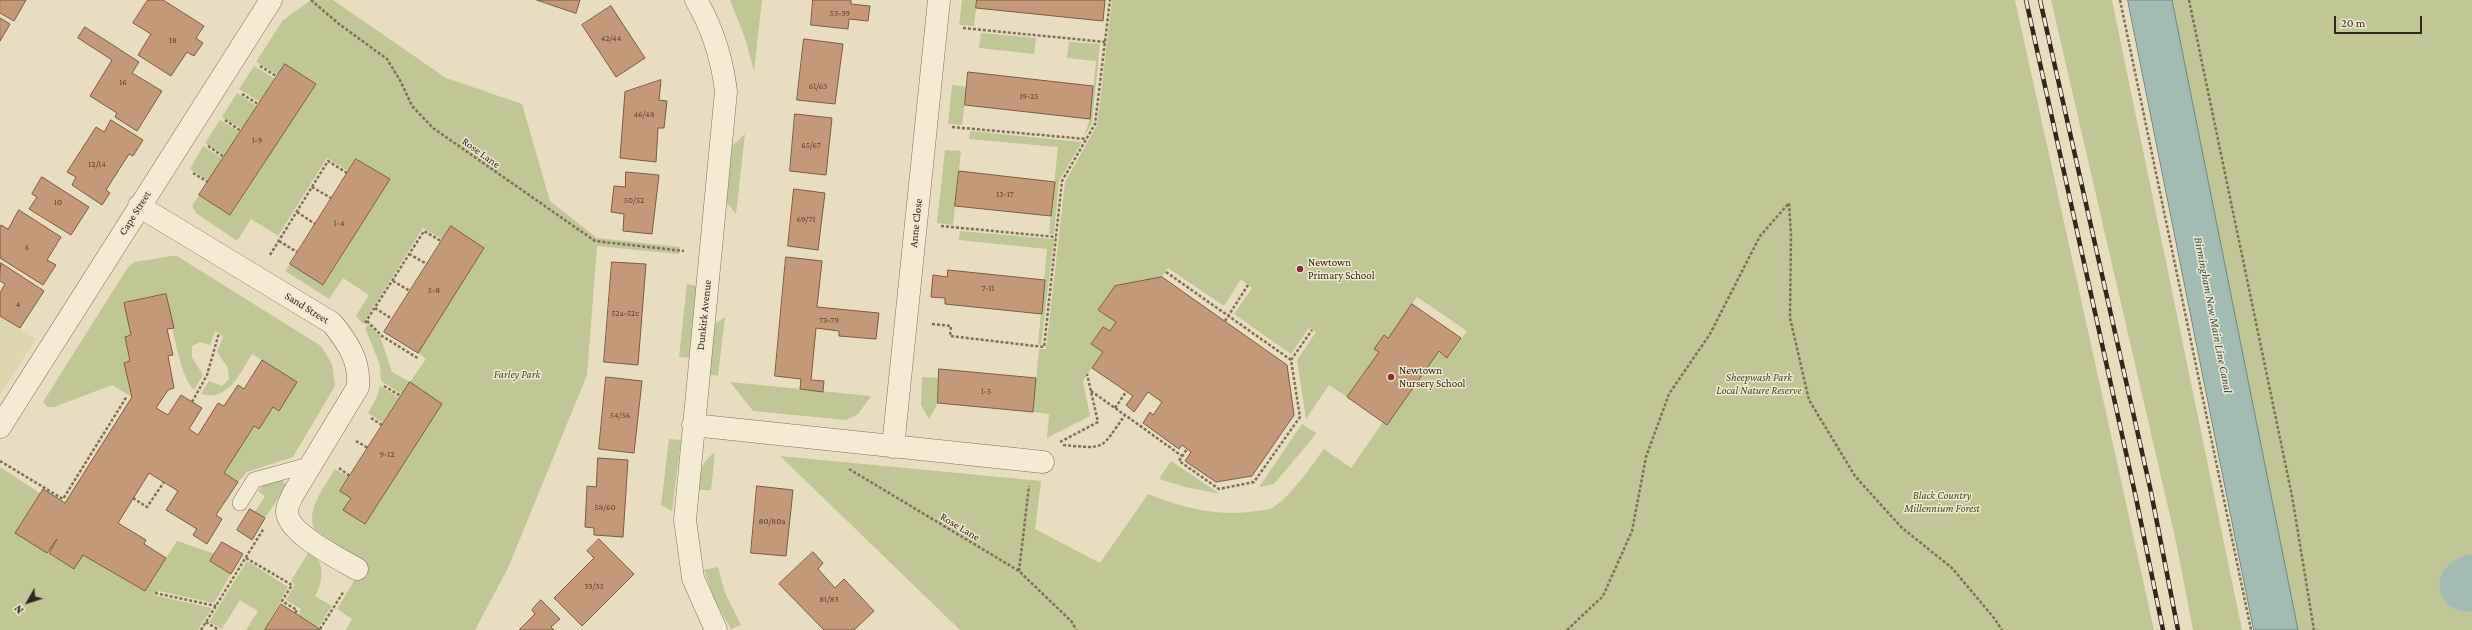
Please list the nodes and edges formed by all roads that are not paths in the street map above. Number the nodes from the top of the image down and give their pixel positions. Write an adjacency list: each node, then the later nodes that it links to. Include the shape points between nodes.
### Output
1 (271, 0): 4 (street, Cape Street)
2 (696, 0): 5 (street, Dunkirk Avenue, via 715,40 726,92)
3 (939, 0): 7 (street, Anne Close)
4 (139, 206): 6 (street, Cape Street); 9 (street, Sand Street, via 332,323 344,337 354,353 359,372 358,387)
5 (693, 425): 7 (street); 12 (street, Dunkirk Avenue, via 685,520 693,578)
6 (1, 427)
7 (893, 447): 8 (street)
8 (1043, 462)
9 (312, 464): 10 (lane, via 254,480); 11 (street, Sand Street, via 292,496 287,510 290,523 300,533)
10 (240, 503)
11 (357, 569)
12 (709, 628)

